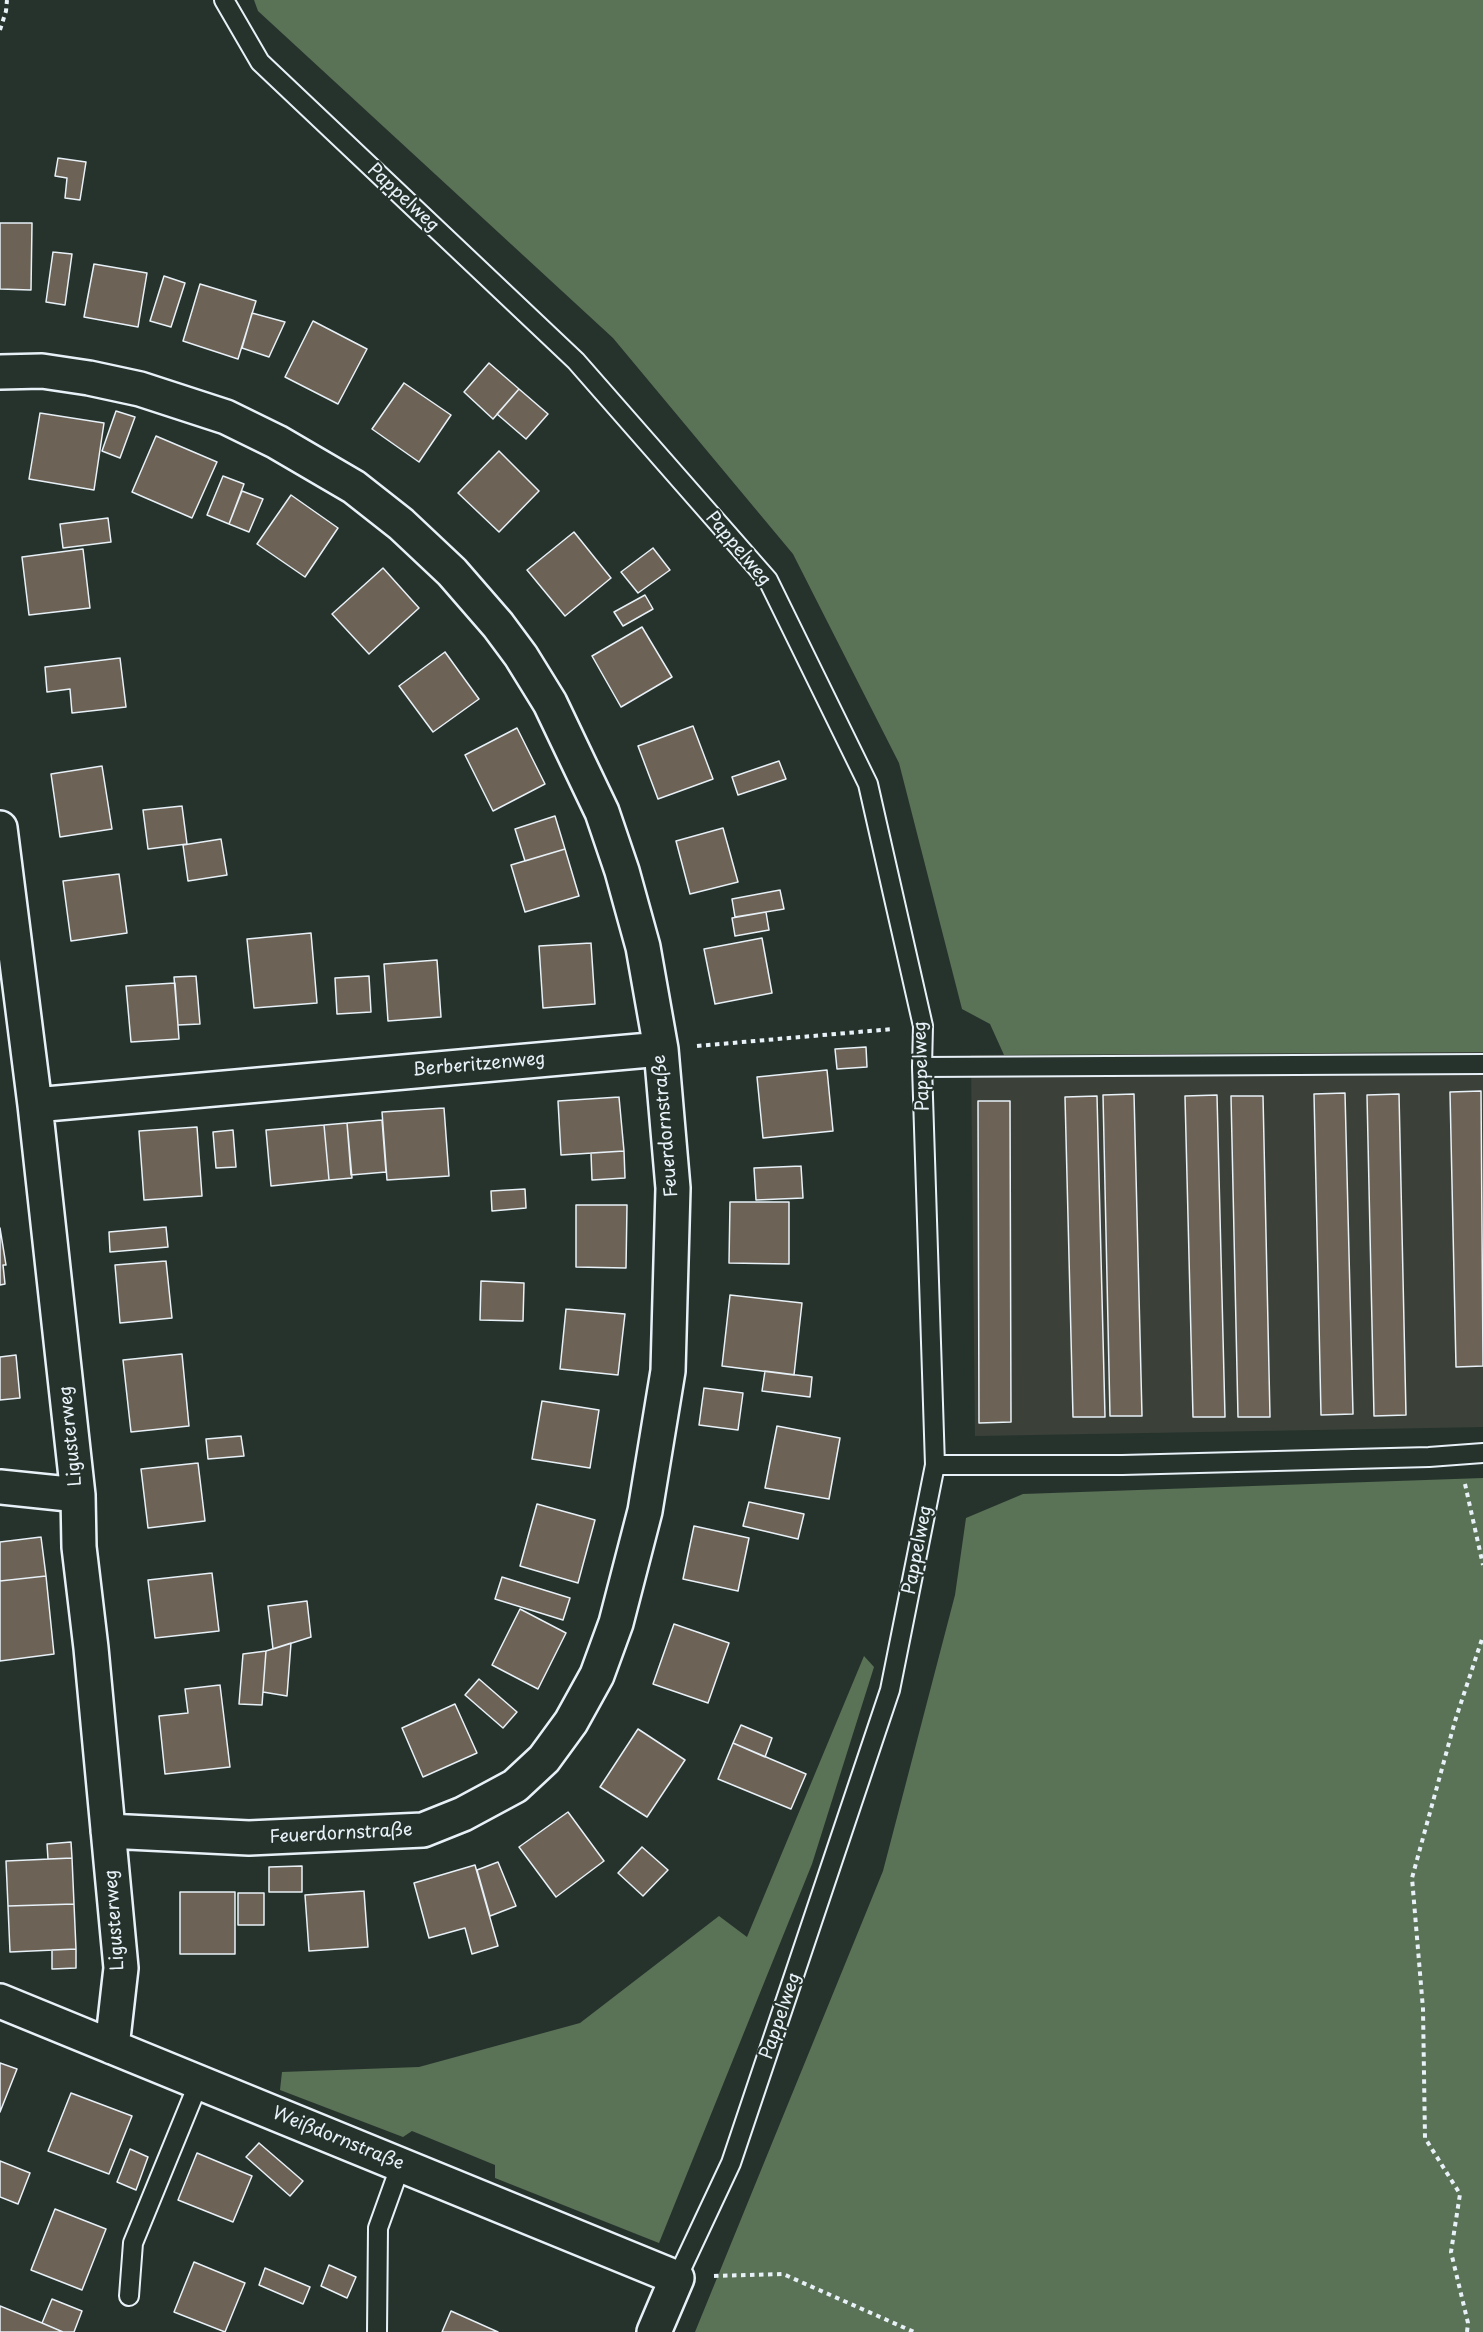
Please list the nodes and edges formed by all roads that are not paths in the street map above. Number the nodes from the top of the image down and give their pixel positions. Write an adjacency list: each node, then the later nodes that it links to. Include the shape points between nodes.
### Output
1 (224, 0): 6 (lane, Pappelweg, via 260,62 576,361 768,580 868,784 923,1026)
2 (0, 372): 4 (street, Feuerdornstraße, via 42,371 89,378 140,389 226,417 354,487 452,572 521,656 550,703 602,812 637,921)
3 (0, 828): 7 (street, Ligusterweg)
4 (661, 1049): 7 (street, Berberitzenweg); 12 (street, Feuerdornstraße, via 673,1188 668,1371 630,1576 597,1675 571,1722 544,1759 515,1786 464,1814 423,1830 249,1838)
5 (1483, 1064): 6 (lane)
6 (922, 1067): 9 (lane, Pappelweg)
7 (35, 1105): 11 (street, Ligusterweg)
8 (1483, 1453): 9 (lane, via 1122,1465)
9 (935, 1465): 17 (lane, Pappelweg, via 890,1690 730,2163)
10 (0, 1487): 11 (street)
11 (78, 1496): 12 (street, Ligusterweg, via 79,1547)
12 (108, 1831): 14 (street, Ligusterweg, via 121,1968)
13 (0, 2001): 14 (street, Weißdornstraße)
14 (112, 2047): 15 (street, Weißdornstraße)
15 (199, 2082): 16 (street, Weißdornstraße); 18 (lane, via 134,2243)
16 (401, 2164): 17 (street, Weißdornstraße); 19 (lane, via 378,2228)
17 (677, 2278): 20 (street, Pappelweg)
18 (129, 2296)
19 (377, 2332)
20 (654, 2332)

